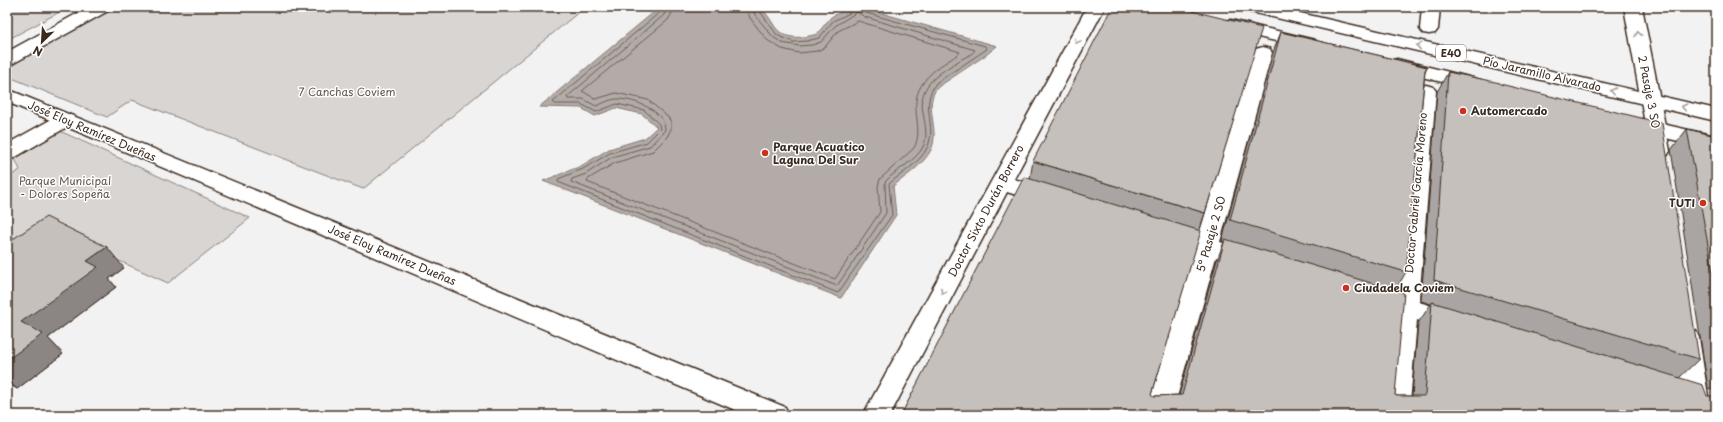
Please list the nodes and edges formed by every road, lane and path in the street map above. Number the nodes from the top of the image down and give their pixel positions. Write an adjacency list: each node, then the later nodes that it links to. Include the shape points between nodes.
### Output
1 (102, 7): 10 (main road)
2 (1096, 7): 23 (main road, Doctor Sixto Durán Borrero, one-way to 23)
3 (1251, 7): 15 (main road, Pío Jaramillo Alvarado / E40, one-way to 3)
4 (1431, 7): 7 (main road)
5 (1633, 7): 15 (main road, 2 Pasaje 3 SO, one-way to 5)
6 (1218, 22): 8 (main road)
7 (1429, 29)
8 (1323, 47)
9 (1263, 53): 26 (main road, 5° Pasaje 2 SO)
10 (7, 59)
11 (1382, 62): 12 (main road, E40)
12 (1488, 88)
13 (1426, 91): 29 (main road, Doctor Gabriel García Moreno)
14 (7, 96): 17 (main road, José Eloy Ramírez Dueñas)
15 (1651, 99): 16 (main road, Pío Jaramillo Alvarado / E40, one-way to 15); 19 (main road, 2 Pasaje 3 SO)
16 (1716, 115)
17 (65, 120): 21 (main road); 34 (main road, José Eloy Ramírez Dueñas)
18 (1618, 120): 19 (main road)
19 (1656, 129): 20 (main road); 22 (main road, 2 Pasaje 3 SO)
20 (1716, 143)
21 (7, 153)
22 (1662, 168)
23 (1001, 183): 24 (main road); 35 (main road, Doctor Sixto Durán Borrero, one-way to 35)
24 (1070, 204)
25 (1146, 228): 26 (main road)
26 (1207, 246): 27 (main road); 36 (main road, 5° Pasaje 2 SO)
27 (1268, 265)
28 (1352, 291): 29 (main road)
29 (1406, 307): 31 (main road); 37 (main road, Doctor Gabriel García Moreno)
30 (1684, 318): 33 (main road)
31 (1474, 328)
32 (1673, 390): 33 (main road)
33 (1703, 405)
34 (776, 415)
35 (876, 415)
36 (1159, 415)
37 (1396, 415)

